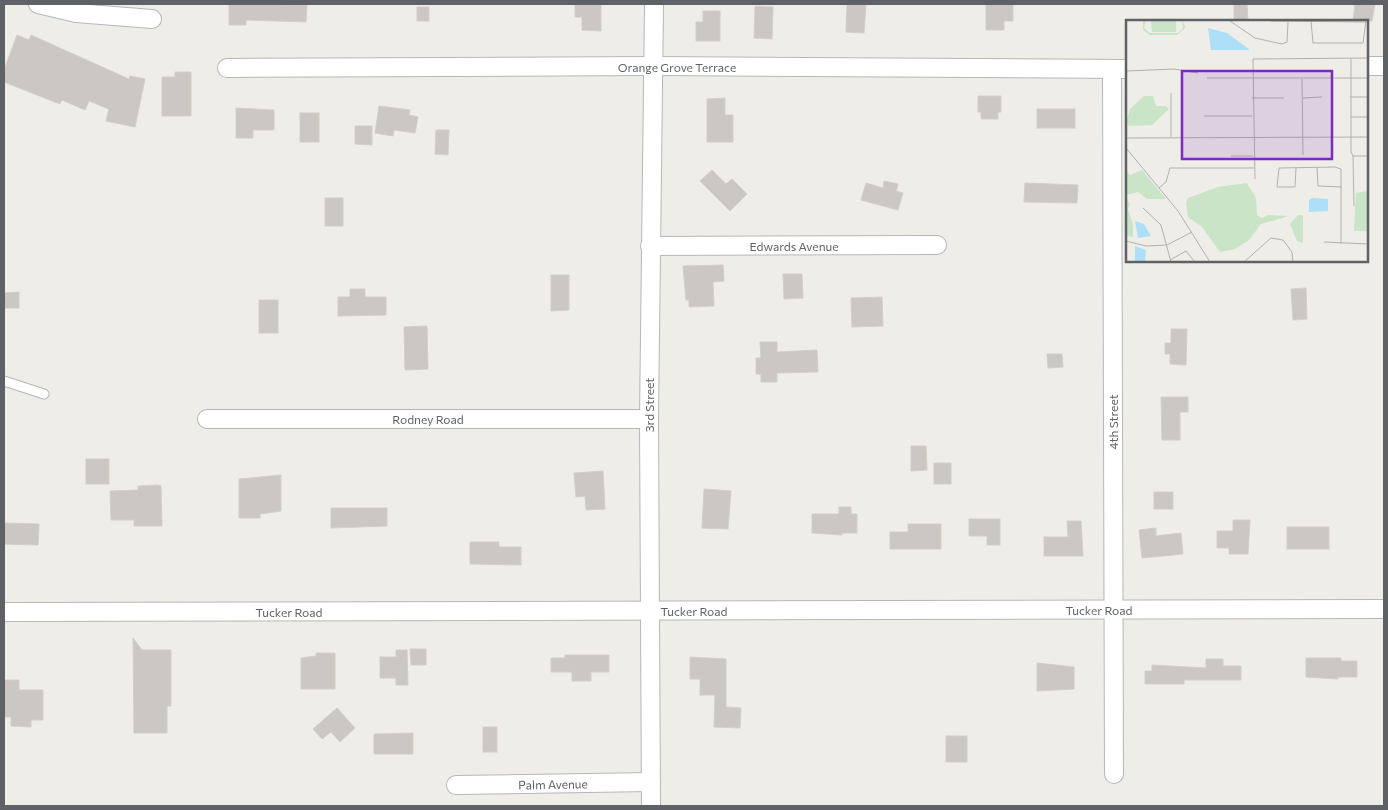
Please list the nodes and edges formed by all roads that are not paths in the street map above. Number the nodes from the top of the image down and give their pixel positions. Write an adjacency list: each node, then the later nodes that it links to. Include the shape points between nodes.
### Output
1 (38, 4): 3 (street, via 76,12)
2 (654, 4): 4 (street, 3rd Street)
3 (152, 19)
4 (654, 66): 7 (street, Orange Grove Terrace); 8 (street, Orange Grove Terrace); 11 (street, 3rd Street)
5 (1368, 66): 6 (street)
6 (1384, 66)
7 (227, 68)
8 (1119, 70): 10 (street, 4th Street)
9 (937, 245): 11 (street, Edwards Avenue)
10 (1120, 245): 17 (street, 4th Street)
11 (650, 246): 15 (street, 3rd Street)
12 (4, 381): 13 (lane)
13 (44, 394)
14 (206, 419): 15 (street, Rodney Road)
15 (649, 419): 19 (street, 3rd Street)
16 (1384, 609): 17 (street, Tucker Road)
17 (1114, 610): 19 (street, Tucker Road); 20 (street, 4th Street)
18 (4, 612): 19 (street, Tucker Road)
19 (650, 612): 21 (street, 3rd Street)
20 (1114, 774)
21 (651, 782): 22 (street, Palm Avenue); 23 (street, 3rd Street)
22 (456, 785)
23 (651, 806)

